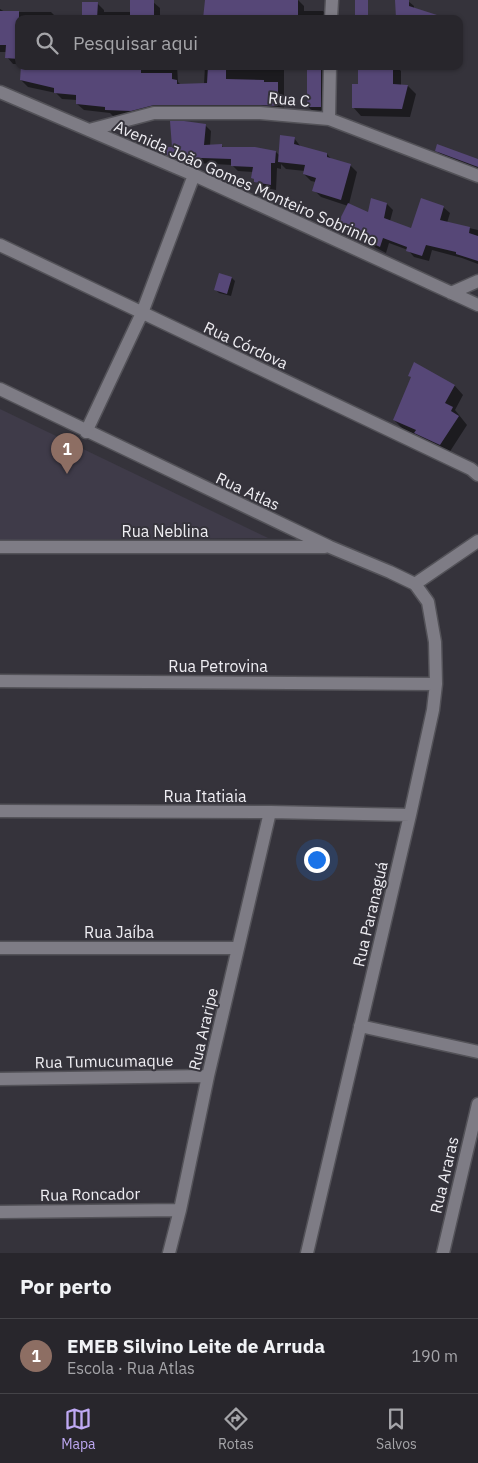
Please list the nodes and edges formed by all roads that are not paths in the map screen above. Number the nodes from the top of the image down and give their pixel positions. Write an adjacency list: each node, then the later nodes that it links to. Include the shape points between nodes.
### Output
1 (332, 0): 2 (street)
2 (331, 15)
3 (330, 70): 5 (street)
4 (0, 92): 6 (street, Avenida João Gomes Monteiro Sobrinho)
5 (329, 119): 6 (street, Rua C, via 260,113 154,113); 8 (street, Rua C)
6 (90, 130): 7 (street, Avenida João Gomes Monteiro Sobrinho)
7 (194, 175): 11 (street, Avenida João Gomes Monteiro Sobrinho); 13 (street)
8 (478, 176)
9 (0, 244): 13 (street, Rua Córdova)
10 (478, 281): 11 (street)
11 (450, 293): 12 (street, Avenida João Gomes Monteiro Sobrinho)
12 (478, 305)
13 (142, 313): 15 (street); 16 (street, Rua Córdova)
14 (0, 389): 15 (street, Rua Atlas)
15 (86, 432): 19 (street, Rua Atlas)
16 (478, 475)
17 (478, 541): 20 (street)
18 (0, 546): 19 (street, Rua Neblina)
19 (330, 548): 20 (street, Rua Atlas)
20 (415, 584): 22 (street, Rua Paranaguá, via 428,602 435,642)
21 (0, 681): 22 (street, Rua Petrovina)
22 (436, 684): 25 (street, Rua Paranaguá)
23 (0, 811): 24 (street, Rua Itatiaia)
24 (270, 812): 25 (street, Rua Itatiaia); 27 (street, Rua Araripe)
25 (410, 815): 28 (street, Rua Paranaguá)
26 (0, 948): 27 (street, Rua Jaíba)
27 (238, 948): 30 (street, Rua Araripe)
28 (360, 1026): 29 (street); 36 (street, Rua Paranaguá)
29 (478, 1052)
30 (208, 1076): 31 (street, Rua Tumucumaque); 33 (street, Rua Araripe)
31 (0, 1079)
32 (478, 1104): 37 (street, Rua Araras)
33 (180, 1210): 34 (street, Rua Roncador); 35 (street, Rua Araripe)
34 (0, 1212)
35 (169, 1253)
36 (307, 1253)
37 (443, 1253)

